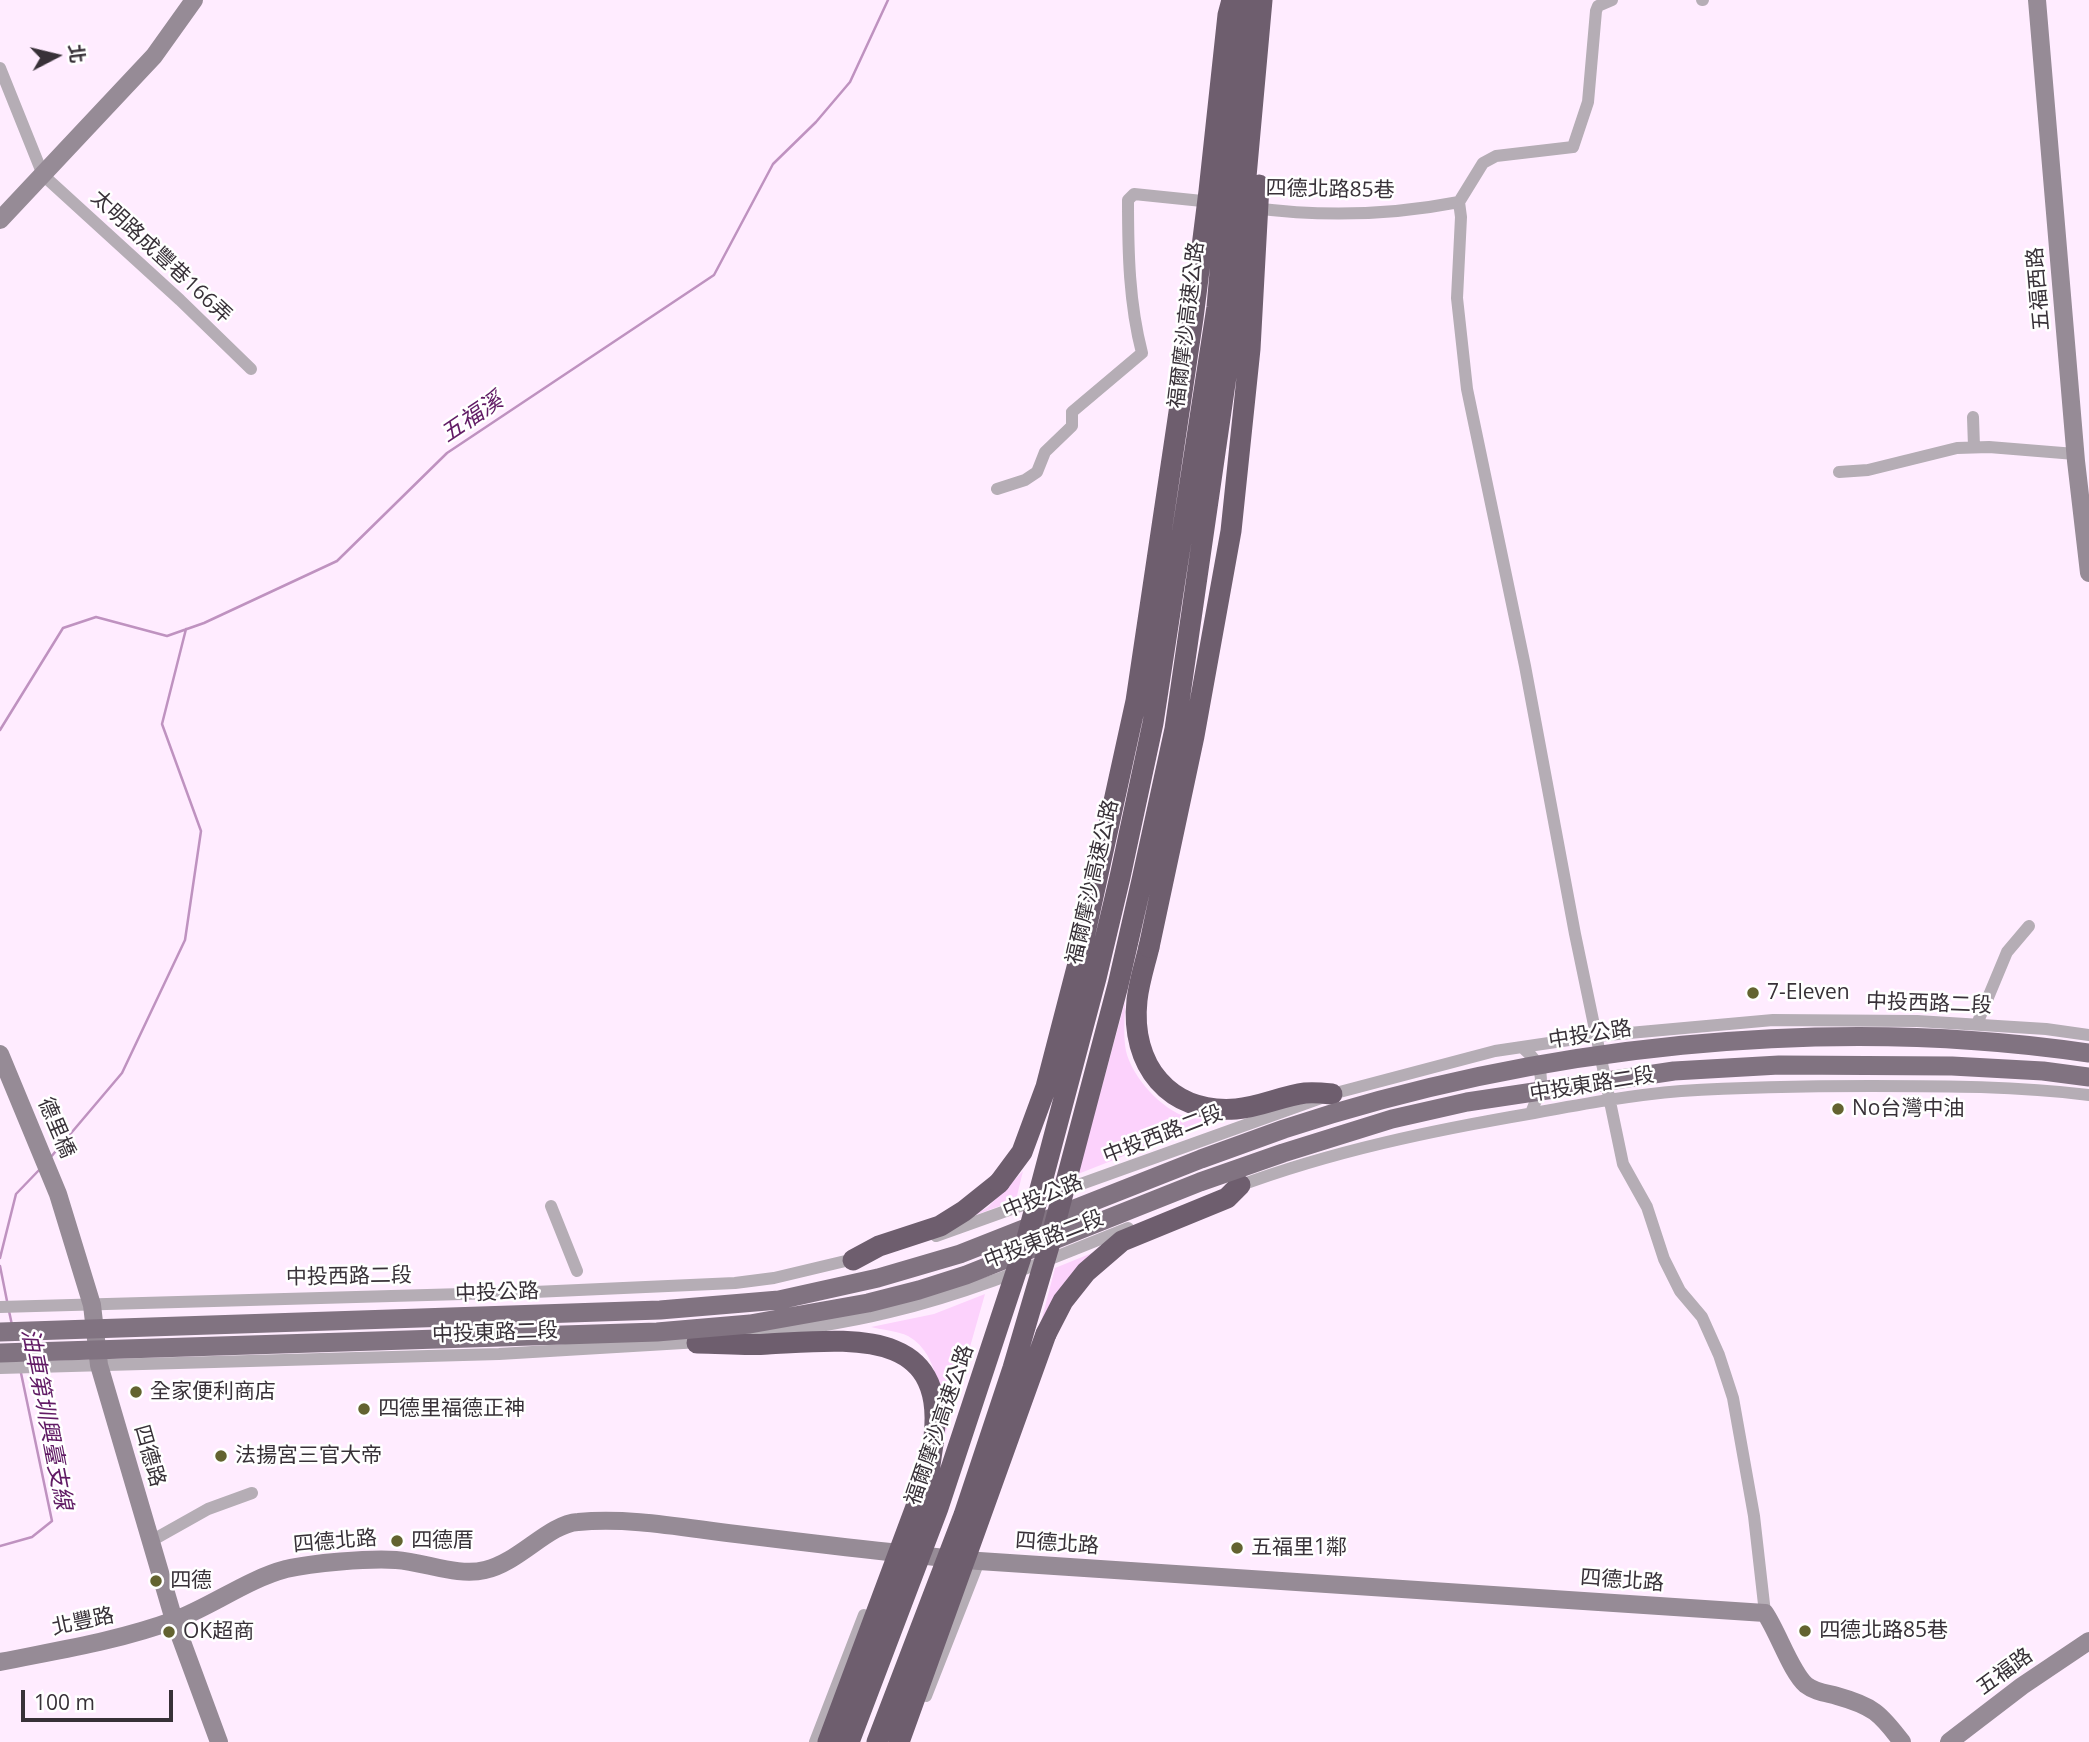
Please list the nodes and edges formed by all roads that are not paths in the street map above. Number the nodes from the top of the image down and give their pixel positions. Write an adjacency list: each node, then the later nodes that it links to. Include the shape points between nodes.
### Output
1 (194, 0): 8 (street, via 154,56)
2 (1232, 0): 34 (highway, bridge, via 1193,318 1136,701 1046,1087 1022,1153 999,1183 940,1226 879,1246)
3 (1241, 0): 59 (highway, 福爾摩沙高速公路, bridge, via 1217,307 1153,723 1120,877 1014,1282 938,1508)
4 (1612, 0): 9 (street, via 1598,6 1596,12 1588,102 1573,147 1496,156 1483,163)
5 (2037, 0): 14 (street, 五福西路)
6 (1262, 6): 27 (highway, bridge, via 1255,279 1231,531 1194,736 1137,1000 1137,1030 1152,1071 1166,1088 1194,1106 1233,1109 1304,1093); 60 (highway, 福爾摩沙高速公路, bridge, via 1231,342 1175,729 1142,880 1118,985 1013,1368 964,1515)
7 (0, 68): 8 (street)
8 (43, 175): 10 (street); 11 (street, 太明路成豐巷166弄)
9 (1459, 202): 16 (street, 四德北路85巷, via 1382,213 1288,213 1134,194 1128,200 1129,266 1133,320 1142,353 1072,412 1072,426 1045,452 1037,472); 22 (street, via 1457,298 1467,388)
10 (0, 220)
11 (251, 369)
12 (1973, 417): 13 (street)
13 (1974, 447): 14 (street); 15 (street)
14 (2075, 454): 17 (street, 五福西路)
15 (1839, 472)
16 (997, 488)
17 (2086, 532): 18 (street, 五福西路)
18 (2089, 573)
19 (2029, 926): 20 (street, via 2007,952)
20 (1977, 1024): 21 (street, 中投西路二段); 22 (street, 中投西路二段, via 1773,1020)
21 (2089, 1035)
22 (1596, 1036): 23 (street, 中投西路二段); 29 (street)
23 (1523, 1048): 27 (street, 中投西路二段, via 1495,1051); 30 (street, via 1538,1063 1542,1075)
24 (2089, 1053): 39 (main road, 中投公路, bridge, via 1954,1040 1773,1038 1666,1047 1475,1077 1271,1134 920,1267 779,1300 660,1310)
25 (0, 1054): 31 (street, 德里橋)
26 (2089, 1077): 41 (main road, 中投公路, bridge, via 1952,1066 1779,1065 1674,1071 1467,1102 1392,1119 1271,1157 919,1290 750,1324 644,1333)
27 (1332, 1094): 34 (street, 中投西路二段, via 954,1231)
28 (2089, 1095): 29 (street, 中投東路二段, via 1955,1086 1797,1086)
29 (1610, 1100): 30 (street, 中投東路二段); 51 (street, via 1623,1164 1647,1207 1680,1291 1702,1317 1733,1398)
30 (1531, 1114): 32 (street, 中投東路二段, via 1340,1154)
31 (52, 1179): 37 (street, 四德路)
32 (1240, 1185): 40 (street, 中投東路二段, via 943,1297 833,1325); 61 (highway, bridge, via 1227,1198 1122,1241 1086,1272 1063,1301 1046,1334)
33 (551, 1206): 35 (street)
34 (853, 1260): 36 (street, 中投西路二段, via 735,1283)
35 (577, 1271)
36 (534, 1292): 37 (street, 中投西路二段); 42 (street, via 509,1304 493,1319 489,1337)
37 (92, 1305): 38 (street, 中投西路二段); 43 (street, 四德路)
38 (0, 1307)
39 (0, 1332)
40 (697, 1343): 42 (street, 中投東路二段); 58 (highway, bridge, via 874,1343 909,1358 932,1388 937,1418 929,1472)
41 (0, 1353)
42 (499, 1354): 43 (street, 中投東路二段)
43 (99, 1365): 44 (street, 中投東路二段); 47 (street, 四德路)
44 (0, 1368)
45 (252, 1493): 47 (street, via 208,1509)
46 (936, 1537): 49 (street)
47 (151, 1541): 52 (street, 四德路)
48 (889, 1553): 49 (street, 四德北路); 52 (street, 四德北路, via 643,1523 580,1521 565,1524 524,1553 483,1571 394,1560 286,1569); 55 (street)
49 (931, 1557): 50 (street, 四德北路)
50 (979, 1561): 51 (street, 四德北路); 62 (street)
51 (1765, 1613): 63 (street, via 1807,1685 1870,1707)
52 (174, 1620): 54 (street, 北豐路, via 124,1637); 56 (street, 四德路)
53 (2089, 1641): 64 (street, 五福路)
54 (0, 1662)
55 (826, 1714): 57 (street); 61 (street)
56 (219, 1742)
57 (815, 1742)
58 (828, 1742)
59 (849, 1742)
60 (877, 1742)
61 (898, 1742)
62 (908, 1742)
63 (1902, 1742)
64 (1949, 1742)

